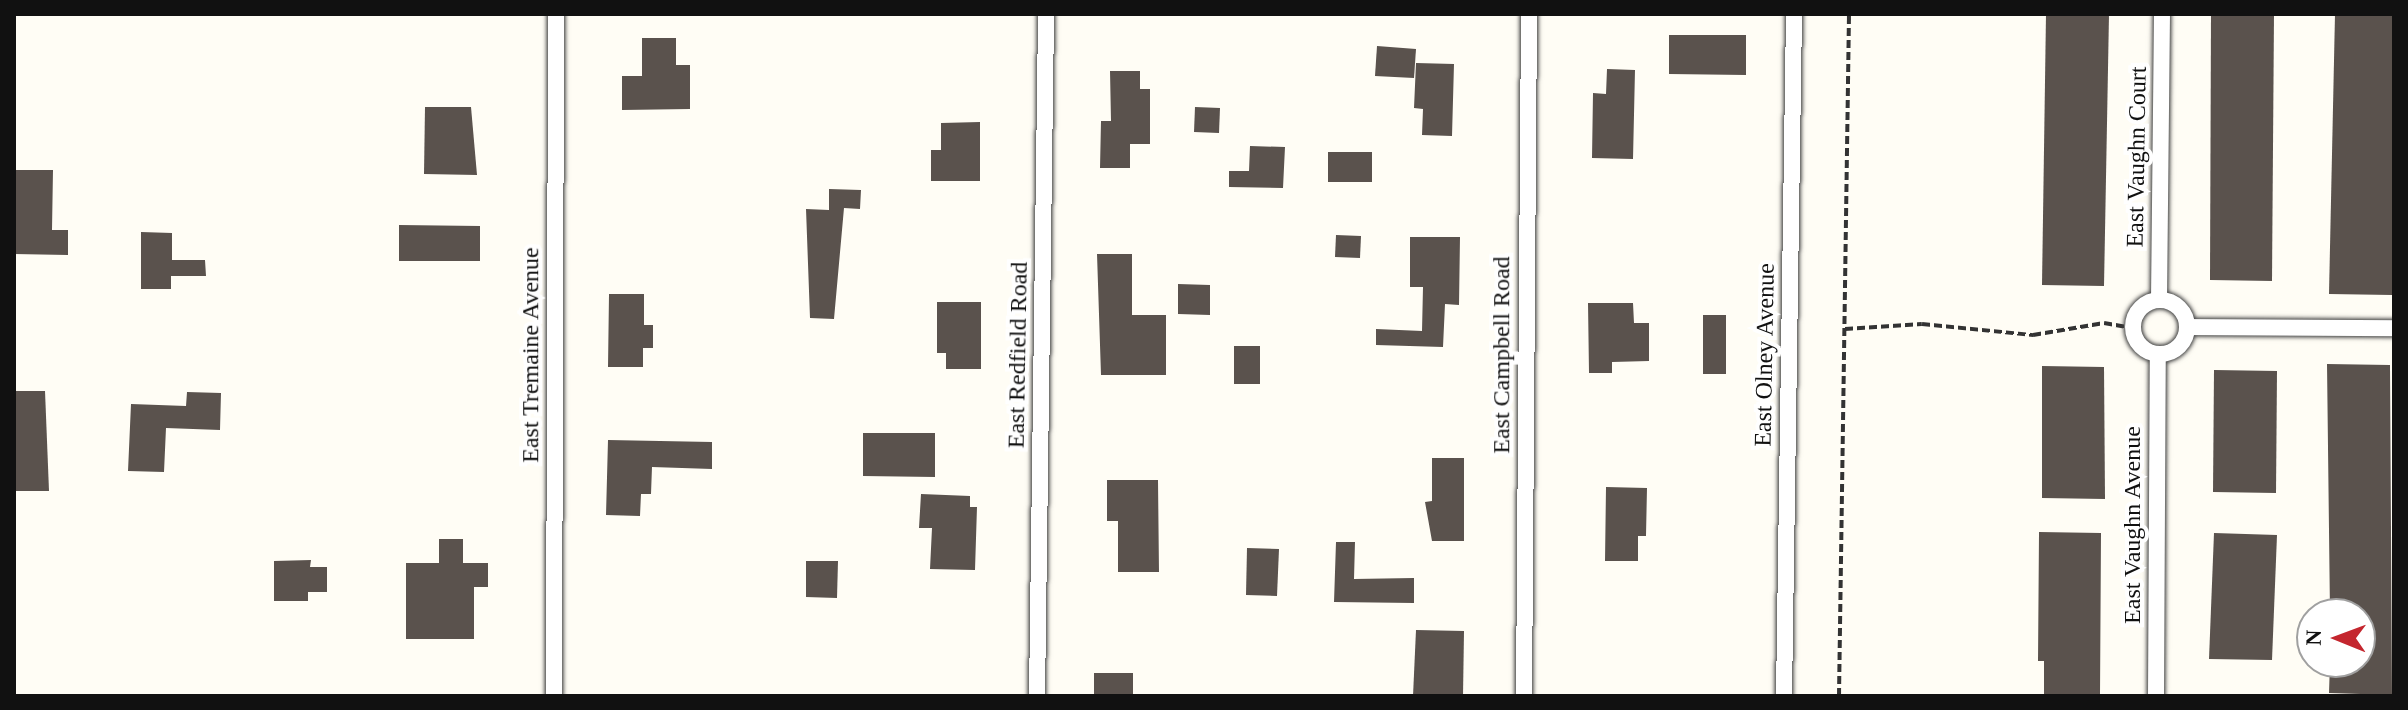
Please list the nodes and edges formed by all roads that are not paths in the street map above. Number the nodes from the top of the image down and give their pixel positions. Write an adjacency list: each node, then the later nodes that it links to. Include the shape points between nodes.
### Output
1 (556, 14): 10 (street, East Tremaine Avenue)
2 (1046, 14): 11 (street, East Redfield Road)
3 (1529, 14): 12 (street, East Campbell Road)
4 (1794, 14): 13 (street, East Olney Avenue)
5 (2162, 14): 6 (street, East Vaughn Court)
6 (2159, 300): 7 (street, via 2180,308); 9 (street, via 2142,306 2133,328 2140,346)
7 (2187, 327): 8 (street); 9 (street, via 2180,346)
8 (2394, 328)
9 (2158, 355): 14 (street, East Vaughn Avenue)
10 (554, 696)
11 (1037, 696)
12 (1524, 696)
13 (1784, 696)
14 (2156, 696)

